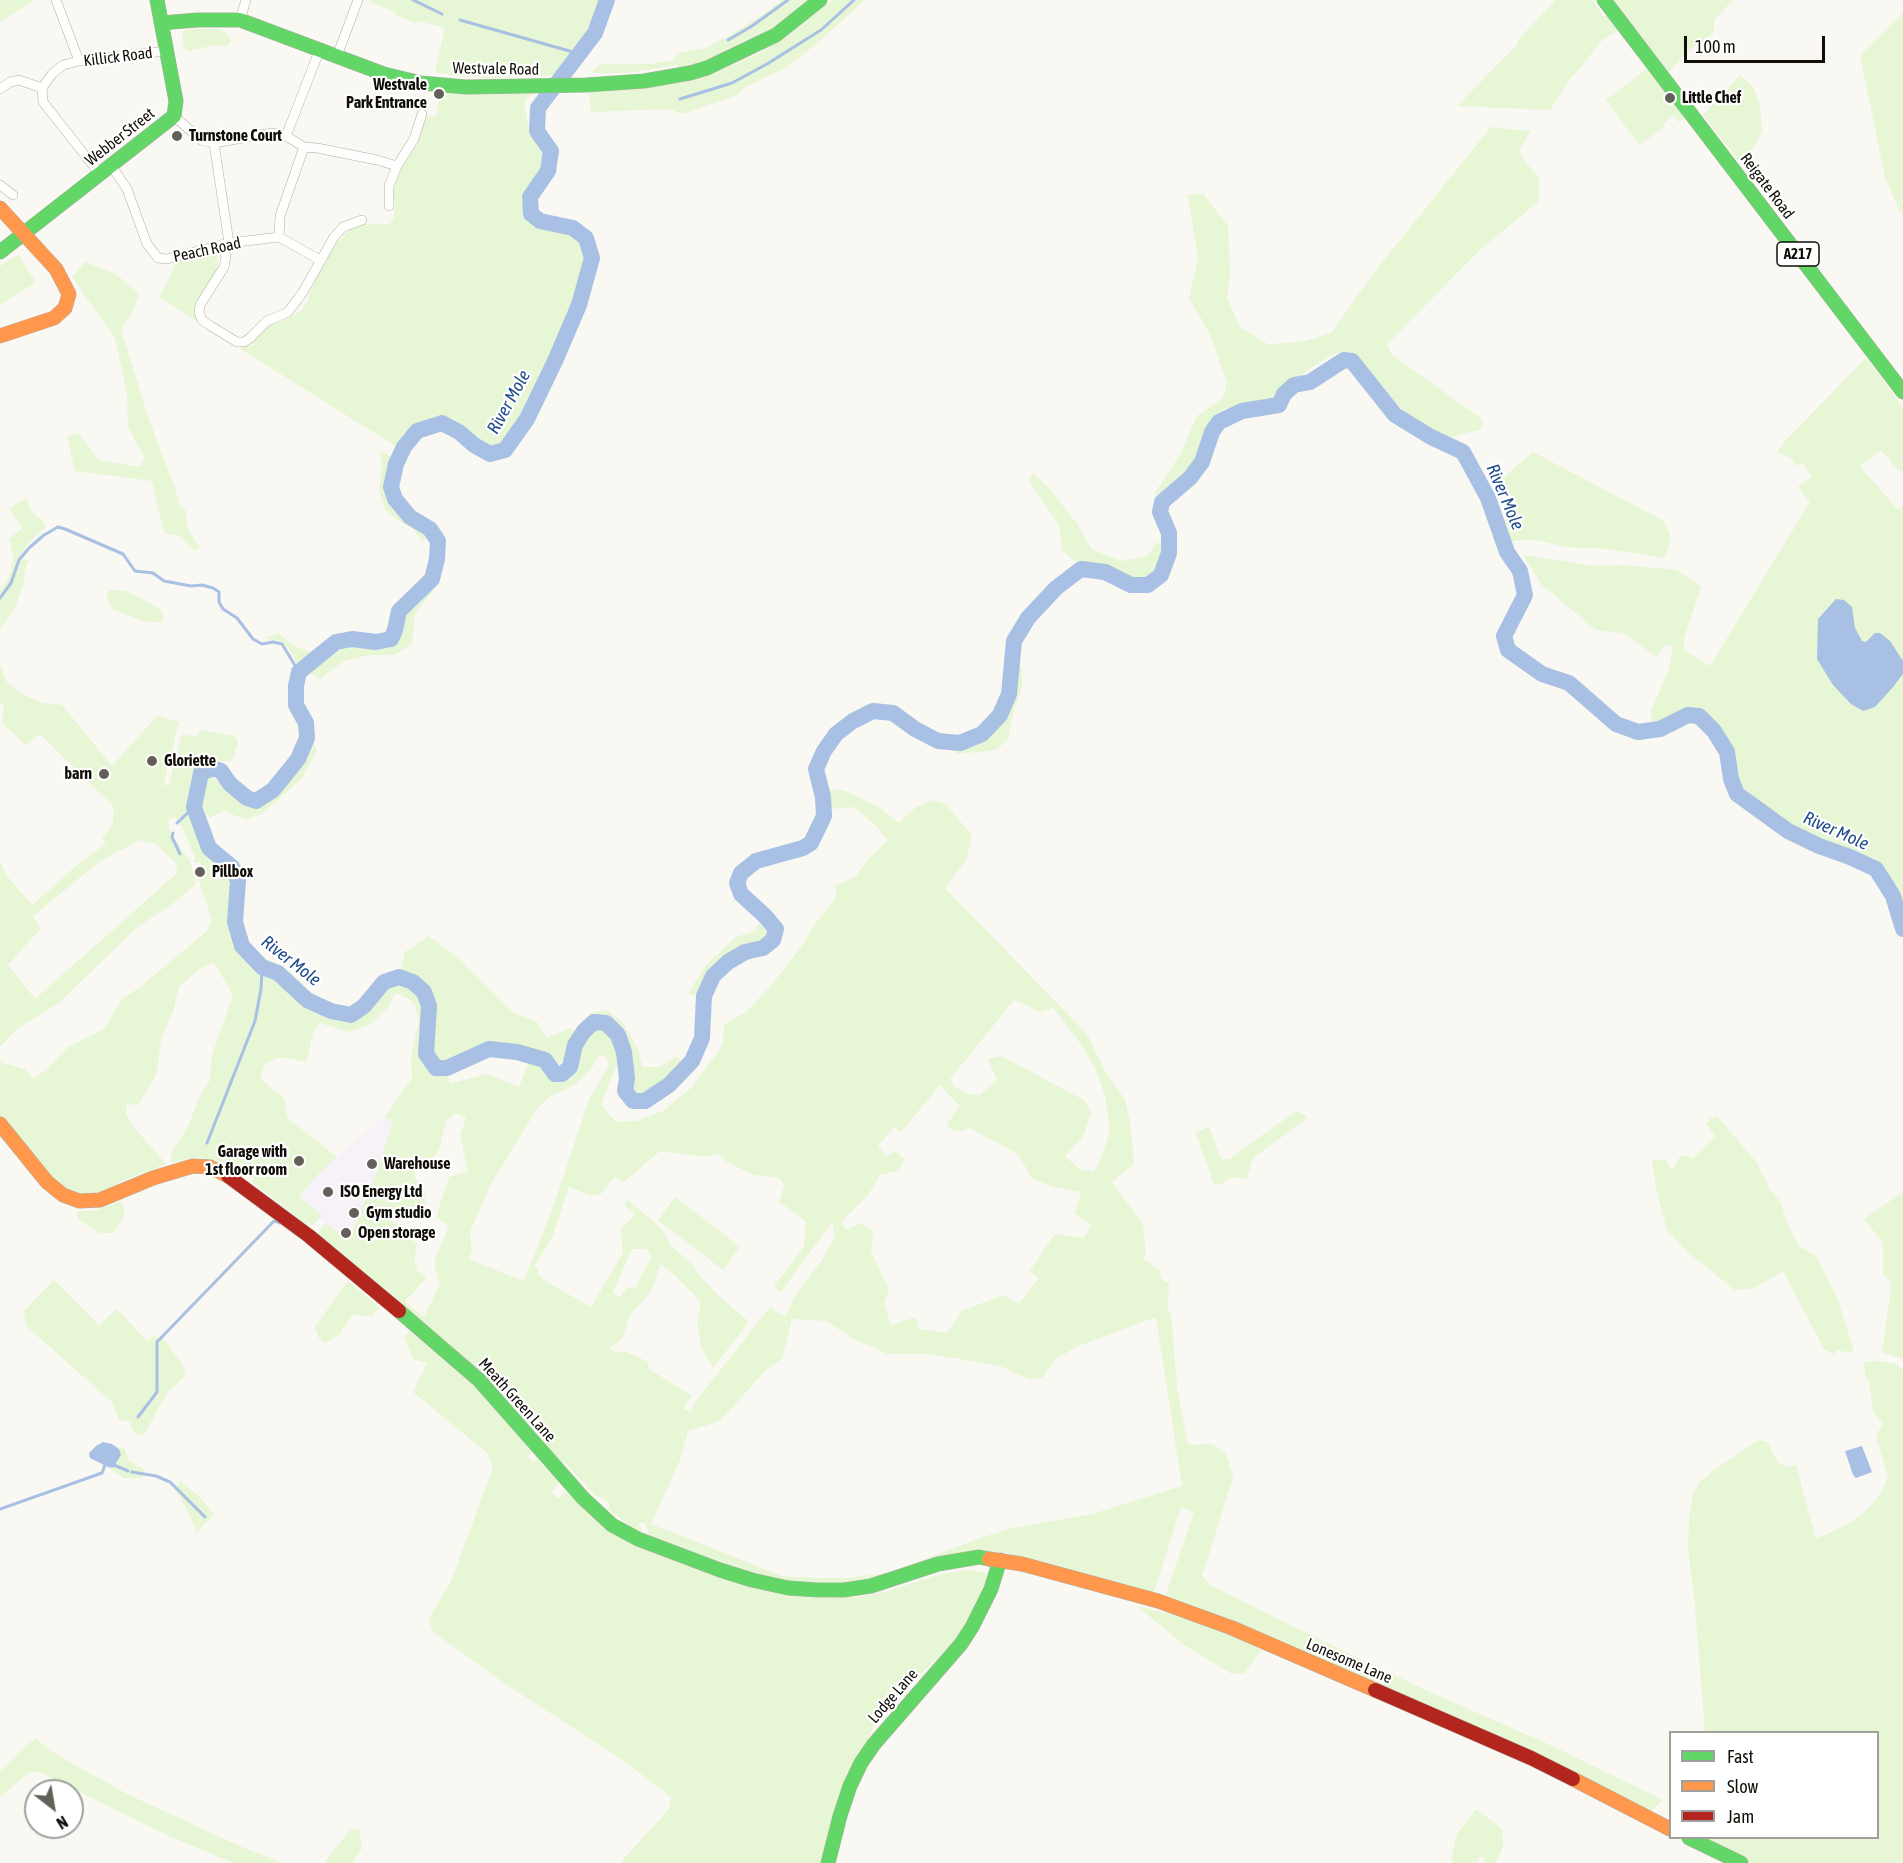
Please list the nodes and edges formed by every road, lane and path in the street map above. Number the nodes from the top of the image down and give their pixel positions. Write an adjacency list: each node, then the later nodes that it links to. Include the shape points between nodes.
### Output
1 (56, 0): 12 (street)
2 (157, 0): 8 (street, Webber Street)
3 (246, 0): 7 (street)
4 (358, 0): 11 (street)
5 (820, 0): 11 (street, Westvale Road, via 776,35 740,54 690,73 644,81 466,87 421,83)
6 (1604, 0): 33 (street, Reigate Road / A217)
7 (240, 21): 8 (street, Westvale Road); 9 (street, Westvale Road)
8 (161, 23): 10 (street, Webber Street)
9 (320, 50): 11 (street, Westvale Road); 17 (street)
10 (166, 51): 12 (street, Killick Road); 16 (street, Webber Street, via 176,102)
11 (337, 56)
12 (79, 61): 13 (street, Killick Road, via 63,65)
13 (42, 87): 14 (street, via 19,80); 21 (street, via 43,102)
14 (0, 89)
15 (422, 114): 20 (street, via 414,139)
16 (174, 116): 18 (street, via 201,140); 21 (street, Webber Street)
17 (286, 135): 18 (street, via 272,133); 19 (street)
18 (214, 143): 29 (street)
19 (304, 147): 20 (street); 28 (street, via 280,216)
20 (397, 166): 24 (street, via 389,186)
21 (105, 169): 27 (street, Webber Street); 29 (street, Peach Road, via 127,189 147,244 158,258)
22 (0, 185): 23 (street)
23 (13, 195)
24 (389, 206)
25 (0, 208): 27 (street)
26 (362, 220): 31 (street, via 343,227)
27 (23, 235): 30 (street, Webber Street); 32 (street, via 56,269 69,294 68,301 54,318)
28 (279, 237): 29 (street, Peach Road); 31 (street)
29 (226, 244): 31 (street, via 224,267 199,312 202,320 237,342 244,342 267,321 288,312)
30 (0, 252)
31 (320, 260)
32 (0, 336)
33 (1903, 392)
34 (0, 1124): 35 (street, Meath Green Lane, via 47,1182 63,1195 79,1201 100,1200 193,1166 224,1173 309,1236 480,1380 583,1498 612,1526 638,1539 752,1580 817,1590 871,1586 960,1560)
35 (1000, 1560): 36 (street, Lonesome Lane, via 1158,1601 1232,1628 1531,1758); 38 (street, Lodge Lane, via 991,1589 961,1644 861,1763 840,1816)
36 (1669, 1828)
37 (1691, 1839): 39 (street)
38 (828, 1863)
39 (1741, 1863)

